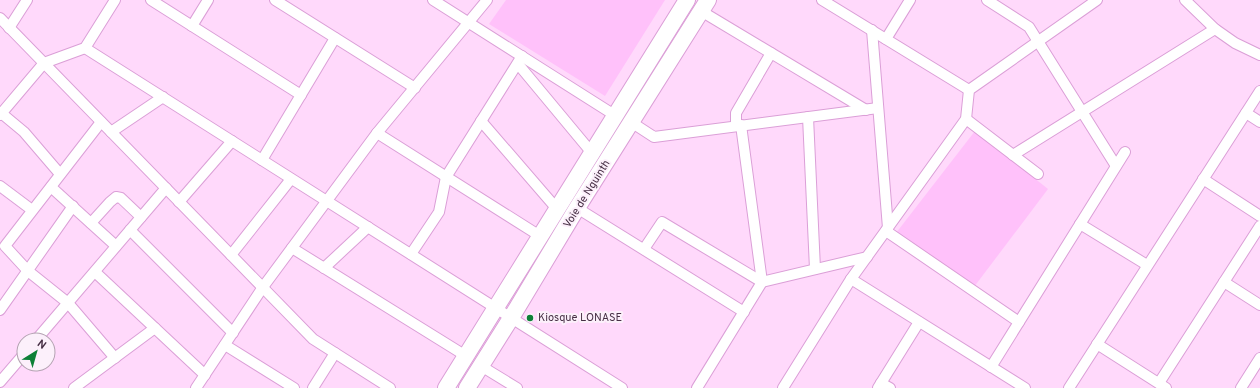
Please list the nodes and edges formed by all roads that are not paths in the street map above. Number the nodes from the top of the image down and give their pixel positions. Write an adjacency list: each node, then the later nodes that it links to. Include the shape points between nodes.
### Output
1 (27, 0): 18 (street)
2 (115, 0): 24 (street)
3 (151, 0): 17 (street)
4 (208, 0): 17 (street)
5 (275, 0): 21 (street)
6 (433, 0): 16 (street)
7 (486, 0): 16 (street)
8 (687, 0): 39 (highway, Voie de Nguinth)
9 (822, 0): 20 (street)
10 (910, 0): 22 (street)
11 (988, 0): 23 (street, via 1029,27)
12 (1097, 0): 23 (street)
13 (1185, 0): 19 (street)
14 (704, 6): 25 (street); 44 (highway, Voie de Nguinth)
15 (0, 18): 18 (street)
16 (468, 22): 27 (street); 29 (street)
17 (192, 26): 32 (street)
18 (9, 28): 28 (street)
19 (1215, 29): 26 (street, via 1235,43); 36 (street)
20 (872, 30): 22 (street); 34 (street)
21 (335, 38): 29 (street); 32 (street)
22 (886, 39): 30 (street)
23 (1038, 42): 30 (street); 36 (street)
24 (85, 48): 28 (street); 33 (street)
25 (771, 53): 35 (street); 46 (street, via 736,113)
26 (1260, 55)
27 (520, 60): 39 (street); 42 (street); 51 (street)
28 (44, 63): 37 (street); 43 (street)
29 (414, 88): 48 (street)
30 (969, 90): 41 (street)
31 (1260, 91): 38 (street)
32 (301, 95): 53 (street)
33 (163, 97): 47 (street); 49 (street)
34 (878, 108): 35 (street); 76 (street)
35 (866, 110): 40 (street)
36 (1082, 112): 52 (street); 54 (street)
37 (1, 113): 55 (street, via 24,132)
38 (1246, 113): 45 (street); 59 (street)
39 (616, 116): 51 (highway, Voie de Nguinth)
40 (808, 117): 46 (street); 86 (street)
41 (966, 119): 52 (street); 76 (street)
42 (481, 121): 57 (street); 67 (street)
43 (102, 122): 47 (street); 55 (street)
44 (631, 122): 46 (street, via 654,136); 66 (highway, Voie de Nguinth)
45 (1260, 122)
46 (739, 125): 90 (street)
47 (111, 132): 62 (street)
48 (377, 133): 57 (street); 63 (street)
49 (232, 141): 53 (street); 64 (street)
50 (1125, 152): 54 (street)
51 (592, 153): 67 (highway, Voie de Nguinth)
52 (1013, 155): 56 (street)
53 (262, 160): 58 (street)
54 (1116, 166): 72 (street)
55 (60, 174): 61 (street)
56 (1038, 174)
57 (446, 177): 77 (street); 81 (street, via 439,212)
58 (291, 179): 63 (street); 82 (street)
59 (1203, 179): 69 (street); 84 (street)
60 (0, 186): 68 (street)
61 (51, 186): 65 (street); 68 (street)
62 (166, 188): 64 (street); 70 (street)
63 (327, 201): 74 (street); 79 (street)
64 (179, 202): 82 (street)
65 (73, 206): 71 (street); 87 (street)
66 (577, 208): 80 (street); 98 (highway, Voie de Nguinth)
67 (557, 209): 77 (highway, Voie de Nguinth)
68 (32, 210): 87 (street, via 5,246)
69 (1260, 216)
70 (141, 217): 71 (street, via 121,198 116,197); 75 (street)
71 (91, 223): 78 (street)
72 (1080, 224): 84 (street); 100 (street)
73 (1260, 226): 91 (street)
74 (368, 227): 81 (street); 85 (street)
75 (130, 230): 78 (street); 103 (street)
76 (887, 230): 83 (street); 100 (street)
77 (540, 236): 95 (highway, Voie de Nguinth)
78 (116, 246): 88 (street)
79 (292, 248): 85 (street); 92 (street)
80 (644, 249): 90 (street, via 662,222); 97 (street)
81 (411, 254): 95 (street)
82 (231, 255): 92 (street)
83 (867, 257): 86 (street); 89 (street)
84 (1147, 266): 104 (street)
85 (324, 268): 107 (street)
86 (815, 269): 90 (street)
87 (28, 271): 93 (street); 96 (street)
88 (94, 272): 93 (street); 101 (street)
89 (851, 279): 99 (street); 127 (street)
90 (762, 282): 97 (street)
91 (1224, 282): 94 (street); 116 (street)
92 (263, 287): 103 (street); 106 (street, via 313,339)
93 (68, 303): 102 (street); 108 (street)
94 (1260, 305)
95 (496, 308): 98 (street); 107 (highway, Voie de Nguinth)
96 (0, 310)
97 (744, 312): 126 (street)
98 (511, 318): 111 (highway, Voie de Nguinth); 125 (street)
99 (919, 322): 112 (street); 115 (street)
100 (1019, 322): 112 (street)
101 (155, 328): 108 (street); 113 (street)
102 (43, 332)
103 (233, 333): 105 (street)
104 (1097, 344): 116 (street); 129 (street)
105 (225, 345): 113 (street); 119 (street)
106 (335, 353): 120 (street); 121 (street)
107 (466, 356): 122 (highway, Voie de Nguinth)
108 (115, 358): 117 (street)
109 (1259, 362): 130 (street)
110 (16, 363): 114 (street)
111 (481, 366): 123 (highway, Voie de Nguinth); 124 (street)
112 (991, 367): 128 (street)
113 (205, 375): 118 (street)
114 (0, 382)
115 (883, 386)
116 (1162, 386)
117 (74, 388)
118 (196, 388)
119 (294, 388)
120 (314, 388)
121 (390, 388)
122 (446, 388)
123 (467, 388)
124 (516, 388)
125 (622, 388)
126 (697, 388)
127 (784, 388)
128 (1025, 388)
129 (1068, 388)
130 (1241, 388)

